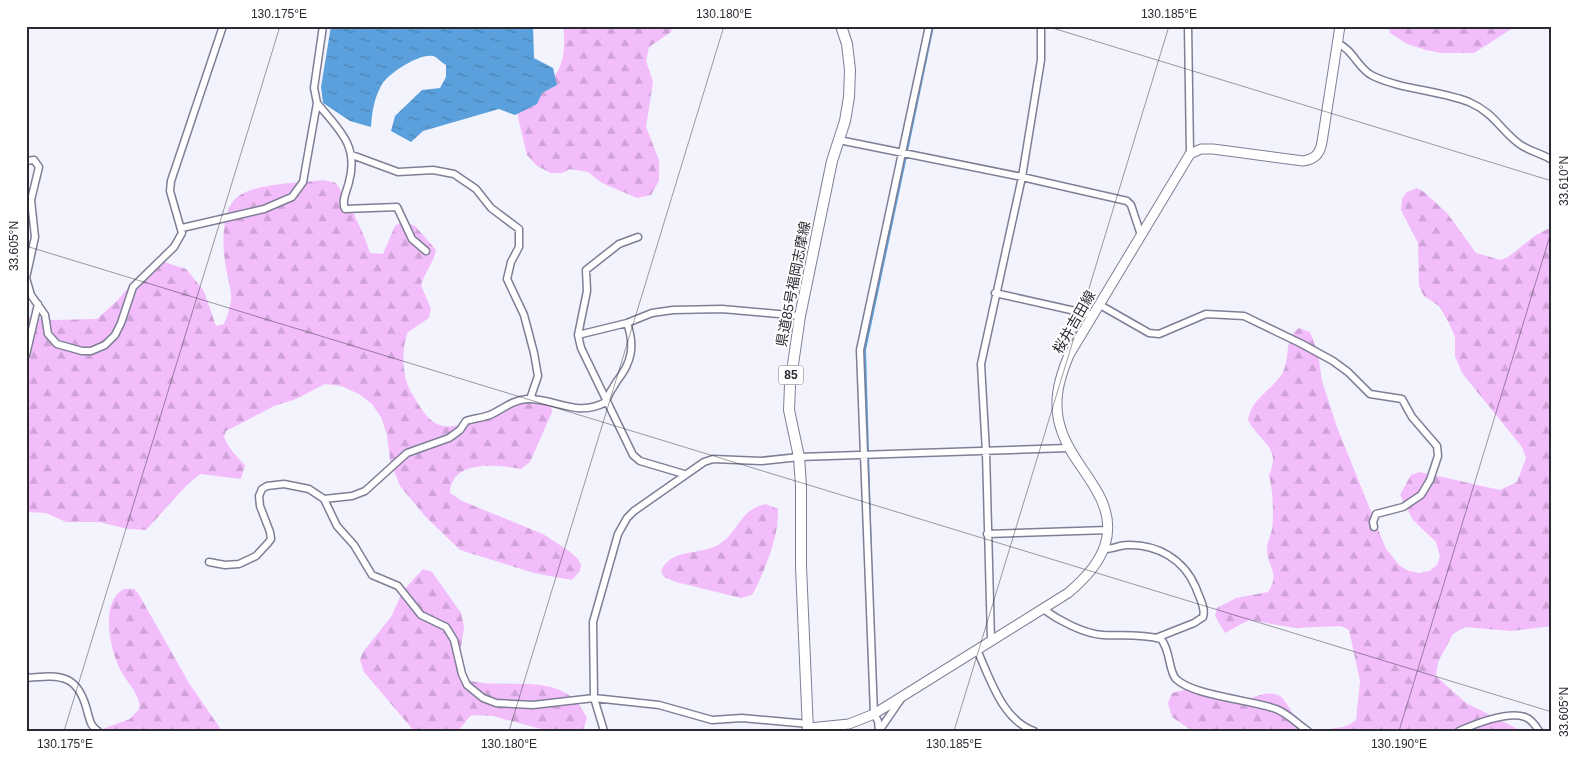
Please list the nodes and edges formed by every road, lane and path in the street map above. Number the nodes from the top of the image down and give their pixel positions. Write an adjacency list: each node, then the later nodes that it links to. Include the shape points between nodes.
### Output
1 (223, 26): 17 (street, via 171,181 170,191)
2 (323, 26): 9 (street, via 314,88)
3 (841, 26): 10 (main road, 県道85号福岡志摩線 / 85, via 847,44 850,82)
4 (929, 26): 11 (street)
5 (1041, 26): 16 (street, via 1041,60)
6 (1188, 26): 12 (street)
7 (1340, 26): 8 (main road)
8 (1337, 44): 12 (main road, via 1320,151 1316,156 1303,161 1213,149 1201,149); 14 (street, via 1345,46 1373,76 1440,92 1479,107 1498,121 1519,144)
9 (317, 103): 13 (street, via 351,148); 17 (street, via 305,178 292,196 264,209)
10 (839, 140): 11 (street); 25 (main road, 県道85号福岡志摩線 / 85, via 832,160)
11 (902, 154): 16 (street); 33 (street, via 860,350)
12 (1190, 154): 18 (main road, 桜井吉田線)
13 (352, 156): 20 (street, via 350,181 343,203 345,209 397,207 412,239); 29 (street, via 398,172 433,170 454,174 476,189 497,213 519,229 520,247 511,262 507,279 524,315 534,353 538,376)
14 (1552, 160)
15 (26, 161): 22 (street, via 34,160 39,167 31,200 35,236 26,278 31,295)
16 (1022, 177): 18 (street, via 1127,202 1131,205); 21 (street)
17 (182, 228): 22 (street, via 174,247 132,287 121,323 105,345 96,350 82,351 56,344 48,334 45,315)
18 (1141, 235): 23 (main road, 桜井吉田線)
19 (638, 237): 27 (street, via 620,244 586,270 587,291)
20 (426, 251)
21 (995, 293): 24 (street); 32 (street, via 981,364)
22 (38, 304): 28 (street)
23 (1100, 306): 24 (main road, 桜井吉田線); 37 (street, via 1149,333 1159,334 1206,314 1244,316 1333,361 1370,394 1402,400 1437,446 1438,456 1421,495 1403,507 1376,514)
24 (1094, 315): 31 (main road, 桜井吉田線, via 1069,355 1058,385 1058,416)
25 (800, 316): 26 (street, via 729,310 673,310 647,315); 34 (main road, 県道85号福岡志摩線 / 85, via 789,396)
26 (627, 324): 27 (street); 30 (street, via 632,353 627,368)
27 (578, 335): 30 (street, via 585,359)
28 (26, 354)
29 (530, 399): 30 (street, via 570,408); 36 (street, via 513,402 490,414 466,421 449,438 407,453 373,485 357,495)
30 (606, 402): 35 (street, via 633,455 640,461)
31 (1068, 448): 32 (street); 38 (main road, 桜井吉田線, via 1096,489 1105,508)
32 (986, 452): 33 (street); 39 (street)
33 (864, 455): 34 (street); 49 (street)
34 (799, 457): 35 (street, via 761,461 713,459); 50 (main road, 県道85号福岡志摩線 / 85)
35 (684, 474): 47 (street, via 634,511 618,534 593,622)
36 (324, 499): 41 (street, via 295,485 267,486 259,496 271,539 263,550 240,564 225,566); 47 (street, via 337,526 354,545 372,575 398,586 421,616 450,632 462,674 473,692 496,703 517,705)
37 (1374, 527)
38 (1108, 530): 39 (street); 40 (main road, 桜井吉田線)
39 (987, 534): 44 (street)
40 (1104, 549): 42 (main road, 桜井吉田線, via 1082,582); 43 (street, via 1124,545 1154,548 1188,571 1202,605 1203,618)
41 (209, 562)
42 (1043, 609): 43 (street, via 1098,634); 44 (main road, 桜井吉田線)
43 (1156, 638): 55 (street, via 1165,644 1177,680 1277,710 1294,718)
44 (991, 640): 45 (main road, 桜井吉田線)
45 (977, 650): 48 (main road, 桜井吉田線); 54 (street, via 1005,707 1019,723)
46 (26, 678): 51 (street, via 58,676 74,684 81,690 92,726)
47 (594, 698): 50 (street, via 659,705 712,720 742,718); 52 (street)
48 (901, 699): 49 (main road, 桜井吉田線); 53 (street, 桜井吉田線)
49 (874, 714): 50 (main road, 桜井吉田線, via 849,724); 53 (street, 桜井吉田線)
50 (809, 728)
51 (98, 731)
52 (604, 731)
53 (879, 731)
54 (1034, 731)
55 (1308, 731)
56 (1459, 731): 57 (street, via 1490,720 1516,716 1528,718)
57 (1539, 731)

